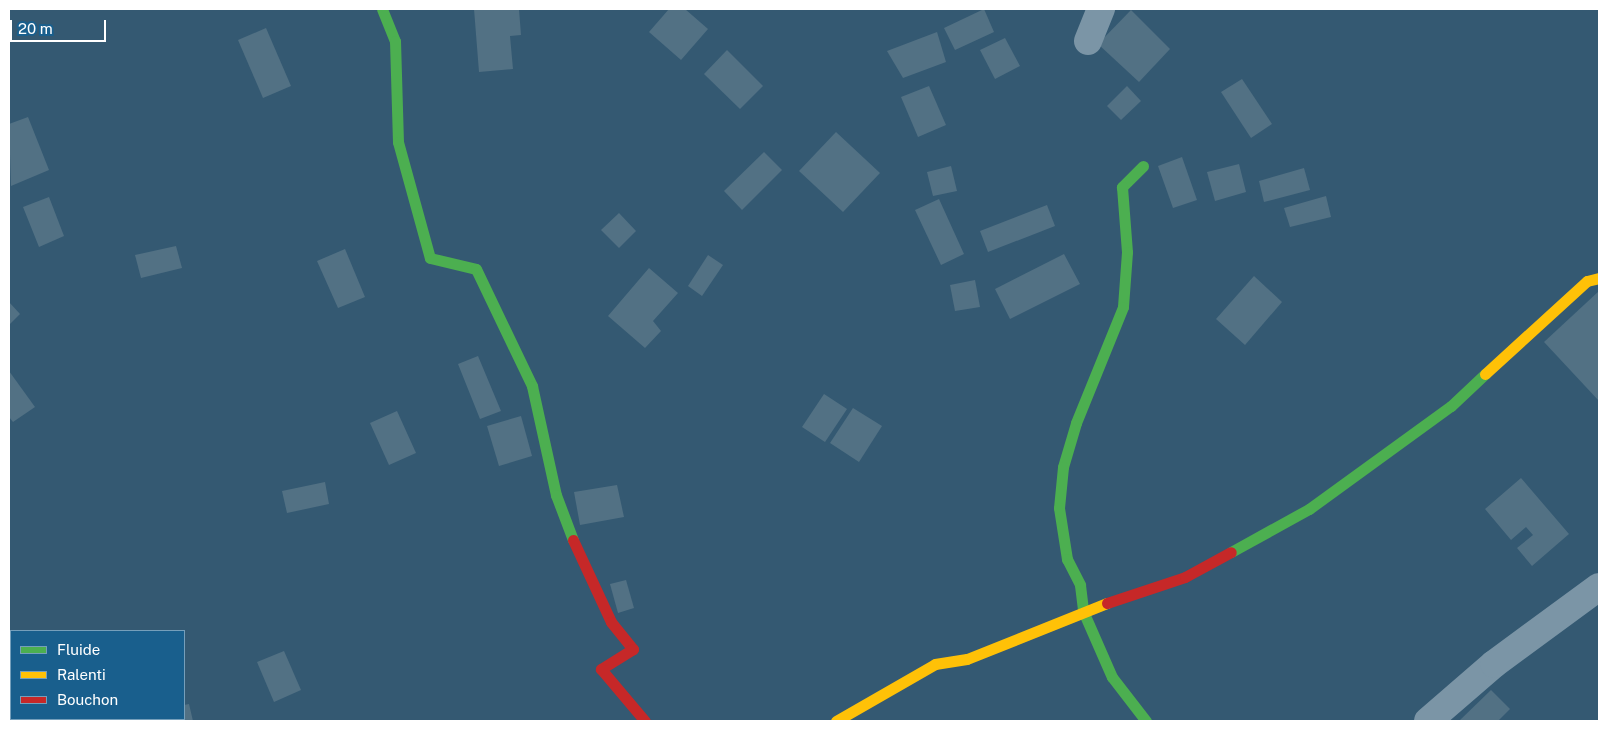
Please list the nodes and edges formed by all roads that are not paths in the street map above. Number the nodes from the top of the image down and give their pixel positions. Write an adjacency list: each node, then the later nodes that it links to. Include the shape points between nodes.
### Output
1 (382, 9): 8 (street, via 395,40 398,142 430,258 476,269 532,386 556,495 582,564 611,622 633,648 601,669)
2 (1101, 9): 3 (street)
3 (1088, 41)
4 (1143, 166): 7 (street, via 1122,186 1127,252 1123,306 1088,390 1063,468 1059,508 1067,559 1080,585)
5 (1599, 278): 7 (street, via 1587,281 1451,406 1309,510 1185,577)
6 (1599, 587): 11 (street, via 1494,664)
7 (1083, 611): 9 (street, via 968,660 935,664); 10 (street, via 1112,677)
8 (645, 721)
9 (836, 721)
10 (1146, 721)
11 (1428, 721)

